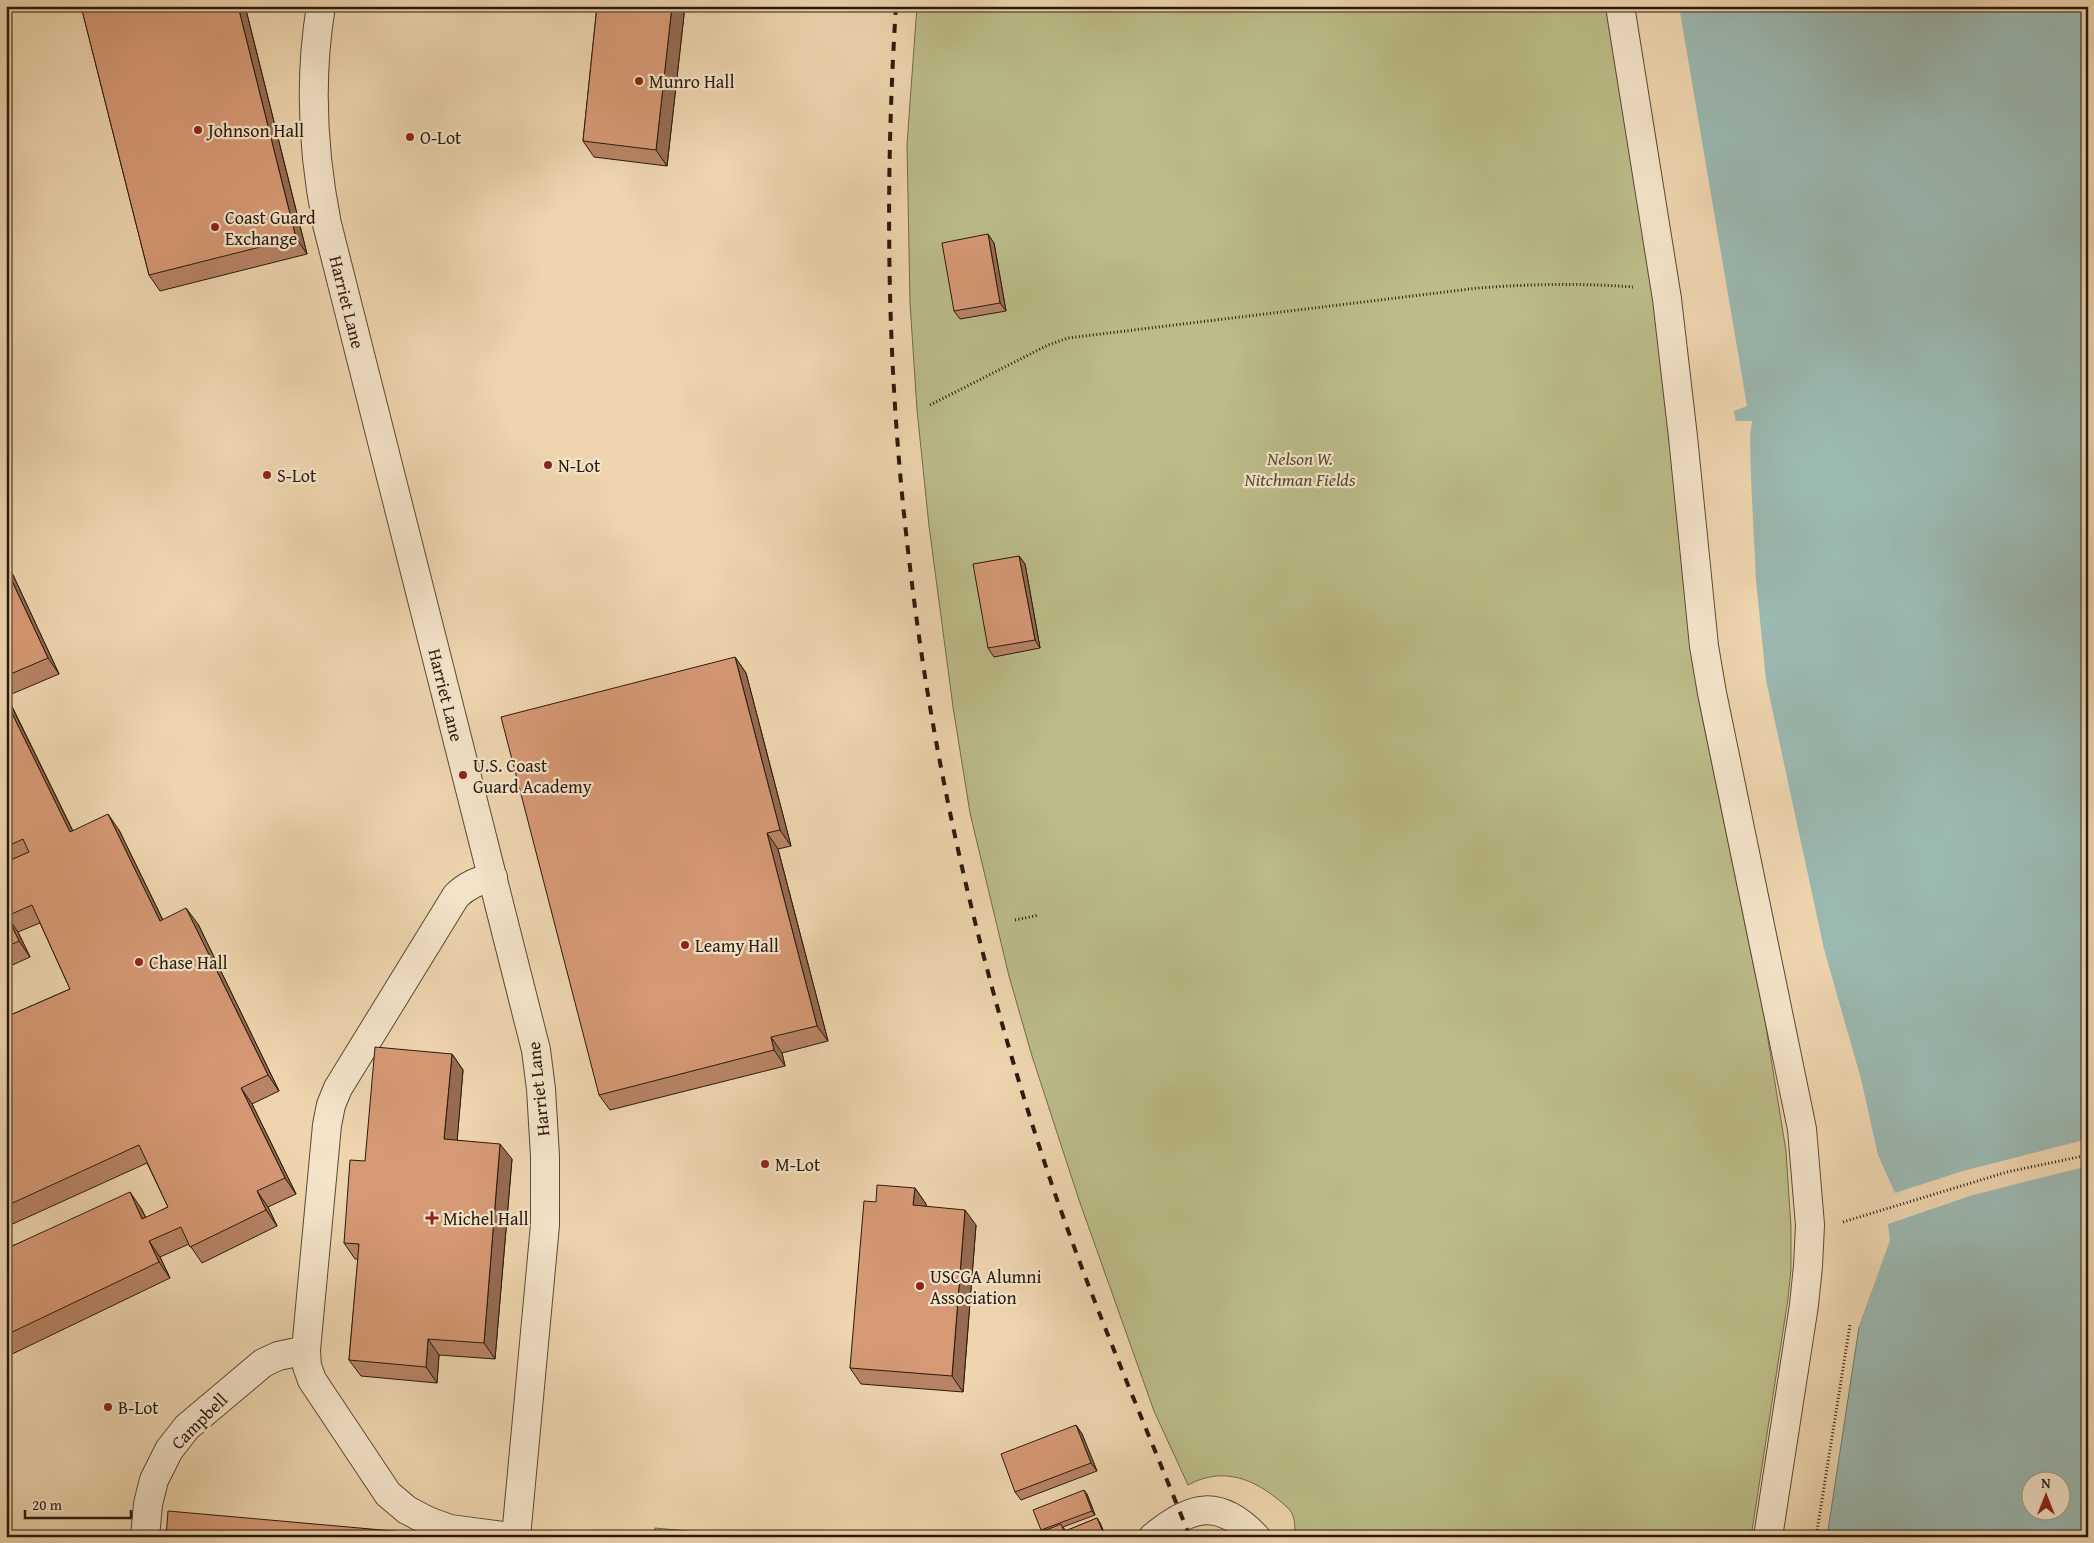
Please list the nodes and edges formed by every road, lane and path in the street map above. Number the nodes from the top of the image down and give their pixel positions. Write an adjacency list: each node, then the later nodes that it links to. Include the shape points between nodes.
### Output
1 (321, 6): 5 (street, Harriet Lane, via 314,85 323,205)
2 (1620, 6): 17 (street, via 1667,299 1704,646 1802,1129 1807,1177 1810,1225 1804,1305)
3 (1639, 288): 4 (path, via 1536,284 1478,288 1068,338)
4 (930, 405)
5 (493, 877): 11 (street, via 475,882 456,896 334,1096 327,1125); 14 (street, Harriet Lane, via 536,1050 545,1156 543,1263)
6 (1037, 915): 7 (path)
7 (1015, 920)
8 (2088, 1155): 9 (path, via 2007,1172)
9 (1838, 1224)
10 (1850, 1325): 18 (path)
11 (306, 1350): 12 (street, Campbell, via 263,1363 187,1427 169,1450 154,1480); 13 (street, via 312,1380 388,1494 407,1510 450,1529)
12 (145, 1537)
13 (511, 1537)
14 (516, 1537)
15 (1153, 1537): 16 (street, via 1182,1516 1213,1510 1232,1516)
16 (1256, 1537)
17 (1768, 1537)
18 (1816, 1537)

